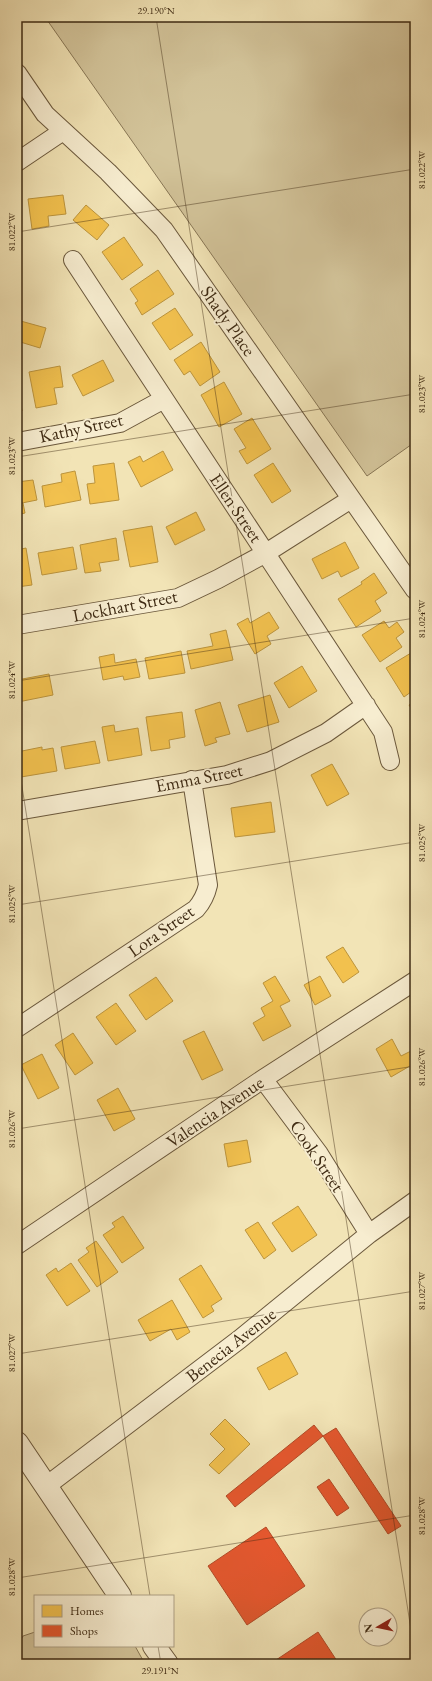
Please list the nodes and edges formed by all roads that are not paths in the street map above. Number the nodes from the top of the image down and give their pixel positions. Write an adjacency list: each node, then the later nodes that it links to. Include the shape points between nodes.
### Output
1 (17, 73): 2 (street, Shady Place, via 45,114)
2 (63, 131): 3 (street); 7 (street, Shady Place, via 108,172 164,230)
3 (17, 162)
4 (73, 260): 5 (street, Ellen Street)
5 (164, 399): 6 (street, Kathy Street, via 120,423); 8 (street, Ellen Street)
6 (17, 442)
7 (351, 499): 8 (street, Lockhart Street); 9 (street, Shady Place)
8 (266, 553): 10 (street, Lockhart Street, via 178,598); 11 (street, Ellen Street)
9 (415, 590)
10 (17, 625)
11 (366, 705): 12 (street, Ellen Street, via 383,732); 13 (street, Emma Street, via 326,733 271,761 227,775)
12 (390, 761)
13 (192, 780): 14 (street, Emma Street); 16 (street, Lora Street, via 208,885 201,903 196,909)
14 (17, 811)
15 (415, 981): 17 (street, Valencia Avenue)
16 (17, 1028)
17 (263, 1079): 19 (street, Cook Street, via 319,1154); 20 (street, Valencia Avenue)
18 (415, 1201): 19 (street, Benecia Avenue)
19 (369, 1234): 22 (street, Benecia Avenue, via 240,1339)
20 (17, 1245)
21 (17, 1443): 22 (street)
22 (45, 1487): 23 (street)
23 (119, 1595)
24 (155, 1647): 25 (street)
25 (167, 1664)

